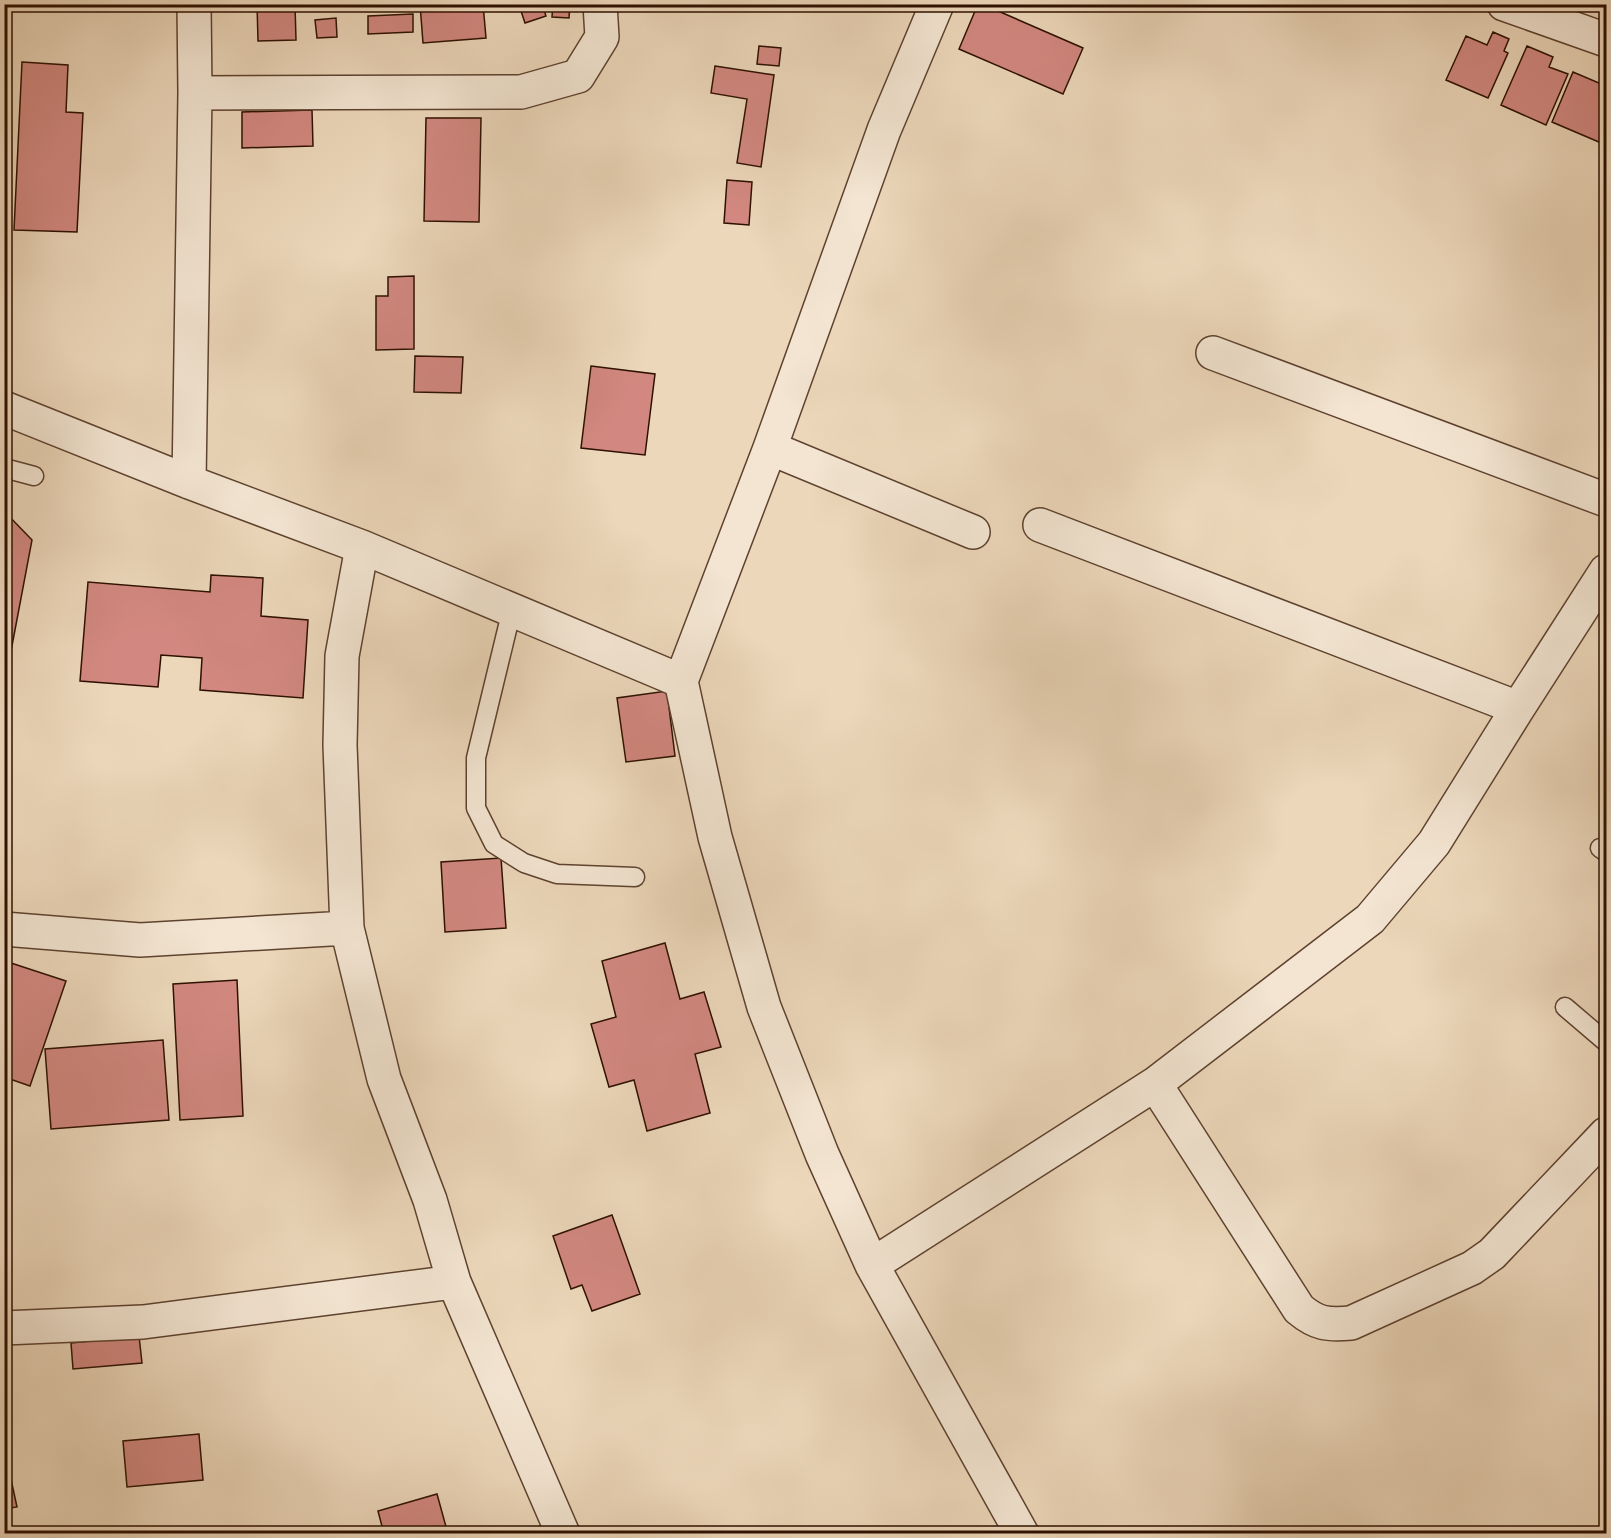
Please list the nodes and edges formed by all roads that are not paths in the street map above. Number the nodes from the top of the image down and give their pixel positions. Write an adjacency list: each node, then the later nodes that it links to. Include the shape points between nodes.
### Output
1 (194, 4): 6 (street)
2 (600, 4): 6 (street, via 603,37 578,76 521,92)
3 (937, 4): 9 (street, via 884,130)
4 (1504, 4): 5 (street)
5 (1606, 40)
6 (195, 93): 12 (street)
7 (1213, 353): 13 (street)
8 (4, 408): 12 (street)
9 (770, 448): 15 (street); 19 (street)
10 (4, 468): 11 (lane)
11 (34, 476)
12 (189, 482): 16 (street)
13 (1606, 500)
14 (1040, 525): 20 (street)
15 (973, 532)
16 (362, 547): 18 (street); 22 (street, via 342,656 340,745)
17 (1606, 571): 20 (street)
18 (512, 609): 19 (street); 21 (lane, via 476,758 476,808 494,844 524,863 557,874)
19 (681, 681): 28 (street, via 715,837 764,1007 822,1154)
20 (1518, 708): 26 (street, via 1434,843 1370,919)
21 (634, 877)
22 (347, 928): 23 (street, via 140,940); 29 (street, via 384,1079 430,1200)
23 (4, 929)
24 (1564, 1008): 25 (lane)
25 (1606, 1042)
26 (1155, 1084): 27 (street, via 1299,1309 1312,1319 1330,1324 1351,1323 1472,1268 1492,1254); 28 (street)
27 (1606, 1134)
28 (872, 1265): 32 (street)
29 (454, 1282): 30 (street, via 142,1322); 31 (street)
30 (4, 1328)
31 (563, 1533)
32 (1022, 1533)

